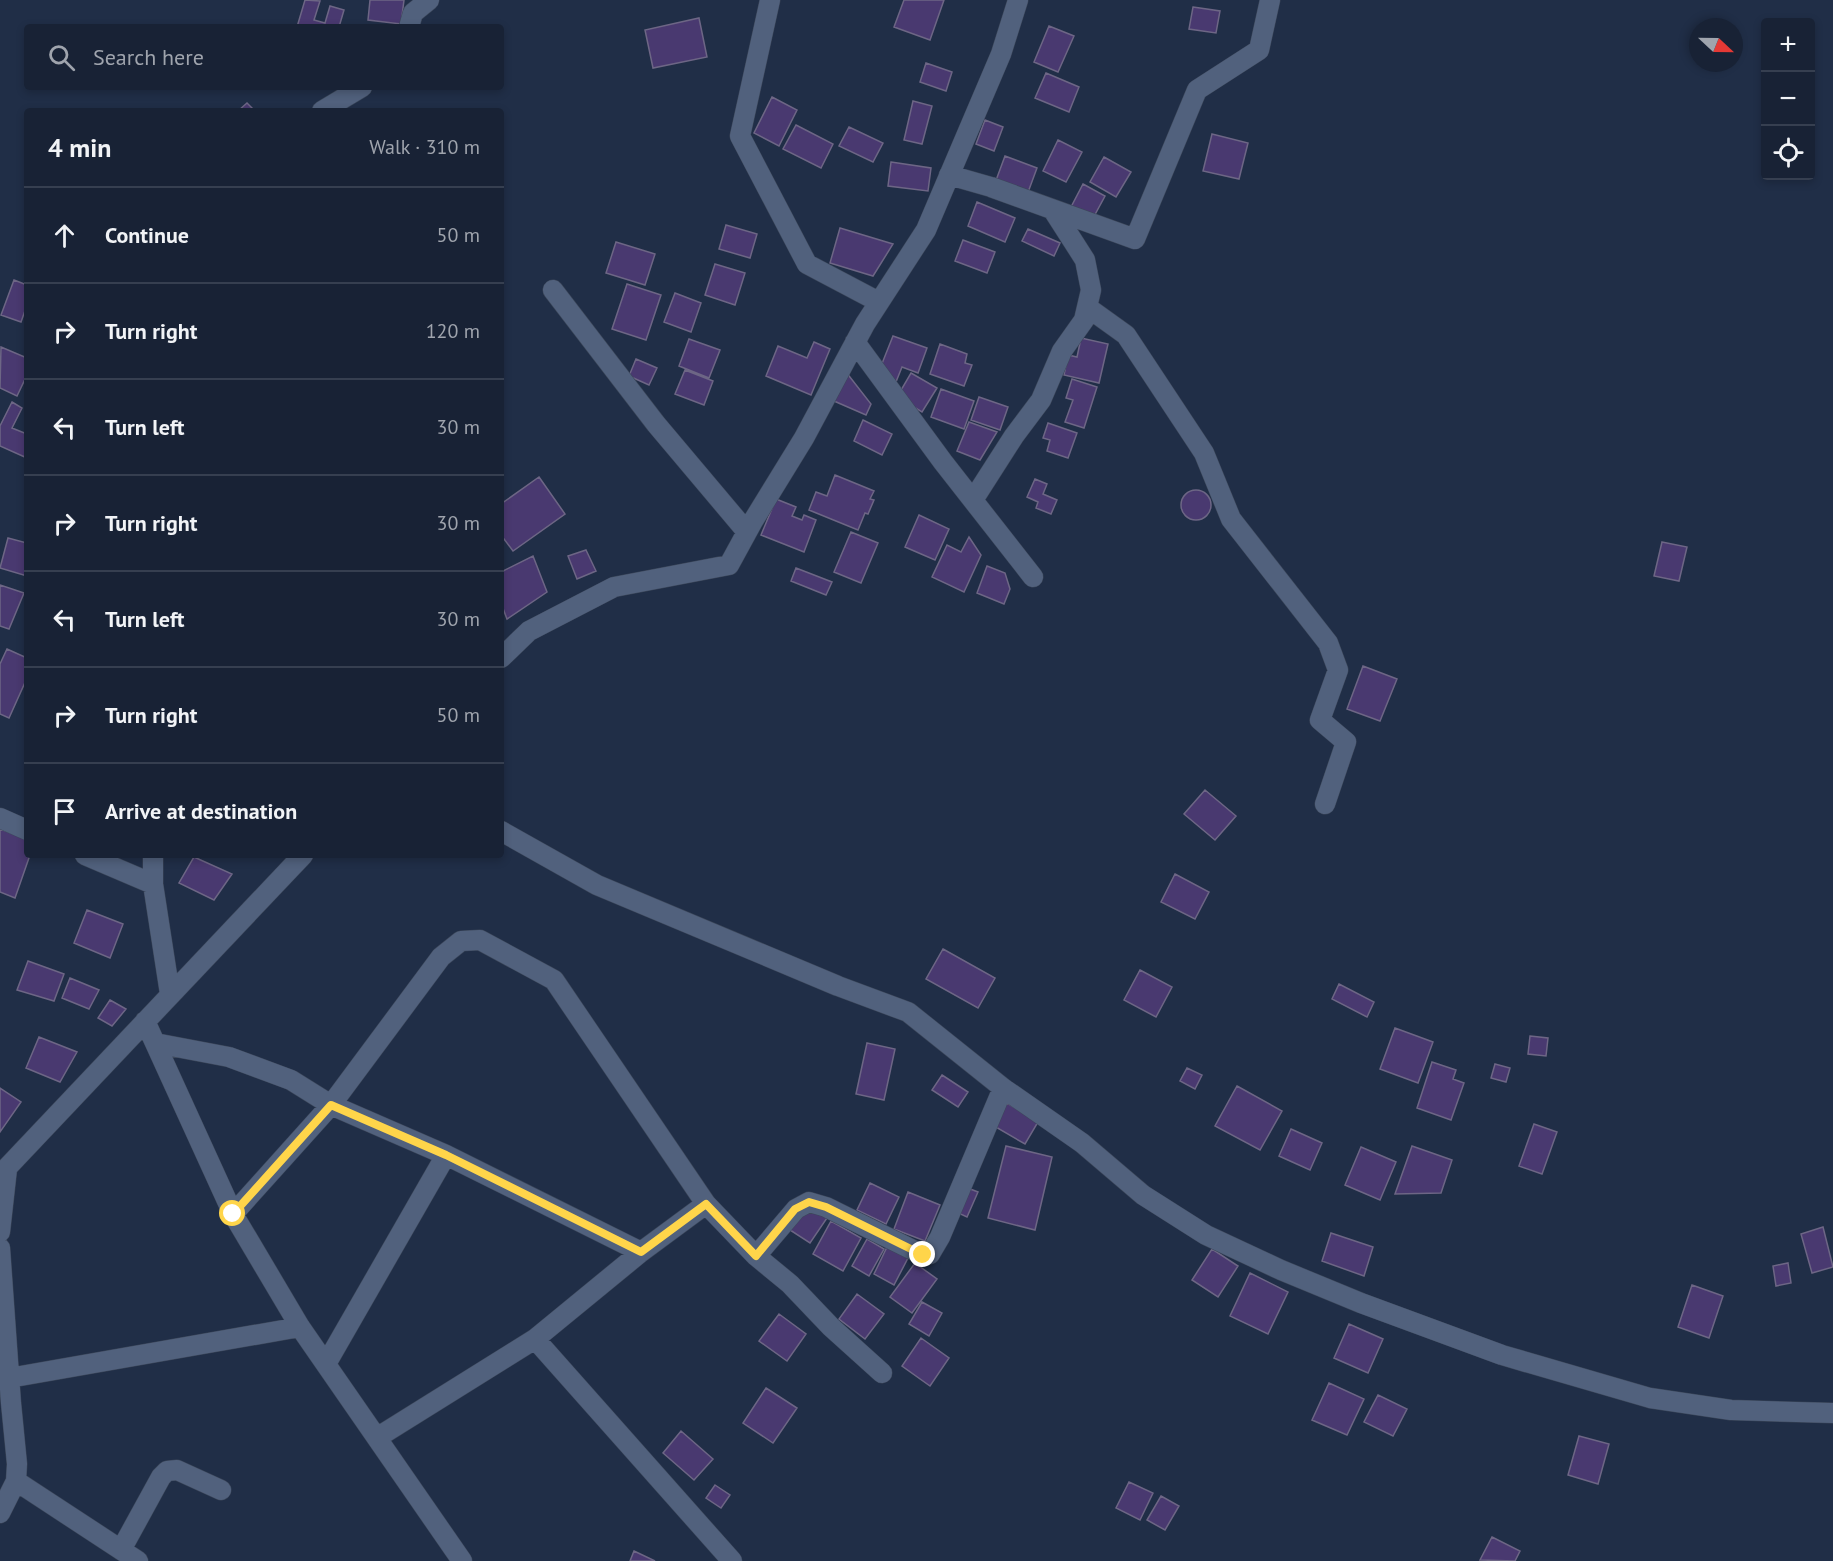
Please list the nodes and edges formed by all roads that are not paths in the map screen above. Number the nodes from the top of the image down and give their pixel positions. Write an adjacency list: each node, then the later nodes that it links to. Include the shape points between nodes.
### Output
1 (429, 0): 5 (street, via 413,13)
2 (770, 0): 11 (street, via 740,136 807,264)
3 (1018, 0): 8 (street, via 1001,54)
4 (1270, 0): 9 (street, via 1259,50 1197,90 1135,239)
5 (410, 24)
6 (357, 90): 7 (street)
7 (327, 108)
8 (949, 176): 9 (street); 11 (street, via 926,230)
9 (1053, 210): 12 (street, via 1085,260 1091,290)
10 (553, 290): 15 (street, via 656,424)
11 (879, 303): 13 (street)
12 (1087, 307): 14 (street, via 1084,320 1062,351 1041,400); 18 (street, via 1126,335 1204,453 1232,519 1328,643 1338,670 1320,720 1346,742)
13 (855, 342): 14 (street); 15 (street, via 804,438)
14 (973, 500): 16 (street)
15 (747, 531): 17 (street, via 729,566 614,587 529,631)
16 (1033, 577)
17 (504, 655)
18 (1325, 804)
19 (0, 818): 20 (street)
20 (24, 829)
21 (504, 833): 29 (street, via 597,885 908,1012)
22 (92, 858): 25 (street)
23 (153, 858): 25 (street)
24 (300, 858): 26 (street)
25 (153, 884): 26 (street)
26 (170, 994): 27 (street)
27 (145, 1021): 28 (street); 32 (street)
28 (155, 1043): 30 (street, via 229,1057 291,1080); 34 (street)
29 (1003, 1088): 38 (street, via 930,1254 923,1255 809,1202 795,1209); 44 (street, via 1082,1143 1143,1195 1206,1235 1360,1303 1502,1354 1650,1398 1731,1410)
30 (331, 1105): 31 (street); 33 (street, via 441,957 461,941 480,940 554,980); 34 (street)
31 (446, 1155): 37 (street); 41 (street)
32 (3, 1172): 35 (street)
33 (706, 1204): 37 (street); 38 (street)
34 (233, 1214): 39 (street)
35 (0, 1232)
36 (0, 1248): 43 (street)
37 (641, 1252): 40 (street)
38 (756, 1256): 42 (street)
39 (300, 1327): 41 (street); 43 (street)
40 (535, 1339): 45 (street); 52 (street)
41 (326, 1364): 45 (street)
42 (882, 1373)
43 (9, 1378): 46 (street)
44 (1833, 1413)
45 (378, 1437): 51 (street)
46 (16, 1481): 48 (street); 49 (street)
47 (221, 1490): 49 (street, via 177,1470 167,1471)
48 (0, 1513)
49 (121, 1550): 50 (street)
50 (138, 1561)
51 (462, 1561)
52 (732, 1561)

